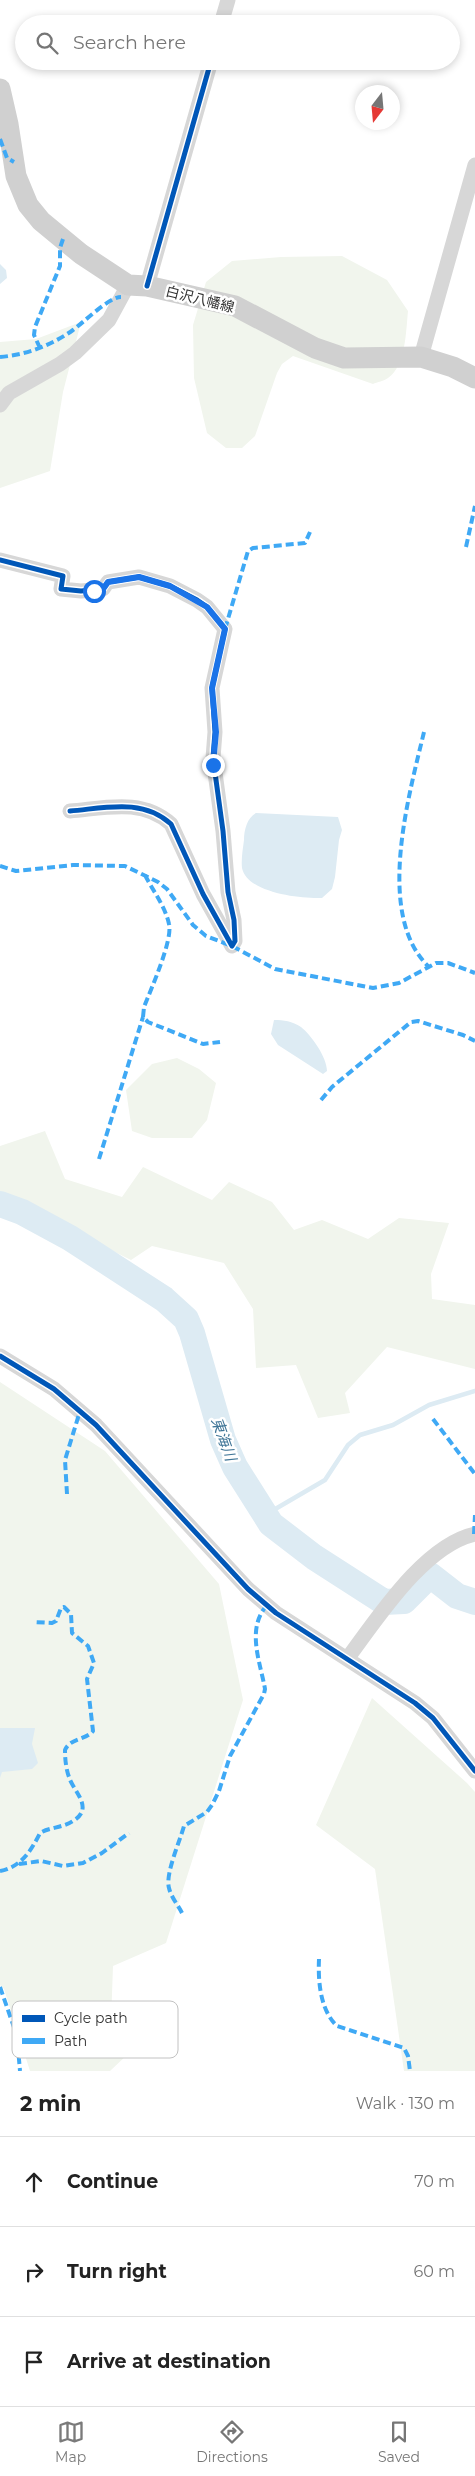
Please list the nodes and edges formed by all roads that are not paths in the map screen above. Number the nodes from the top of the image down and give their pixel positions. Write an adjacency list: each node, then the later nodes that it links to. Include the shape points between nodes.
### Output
1 (228, 0): 2 (street)
2 (224, 15)
3 (208, 70): 6 (street)
4 (0, 89): 6 (main road, 白沢八幡線, via 16,176 28,205 41,221 81,254)
5 (475, 165): 7 (street)
6 (137, 285): 7 (main road, 白沢八幡線, via 235,306 315,348 344,358); 9 (street, via 109,320 76,353 9,393)
7 (421, 357): 8 (main road, 白沢八幡線, via 453,366)
8 (475, 378)
9 (0, 405)
10 (0, 560): 11 (street, via 63,576 61,588 94,591 103,589 108,582 139,577 170,586 207,607 225,629 212,688 216,732 212,758 234,920 235,941 232,946 203,894 171,824 161,815 137,806)
11 (70, 811)
12 (0, 1356): 14 (street, via 54,1389 96,1425 248,1589 276,1613)
13 (475, 1534): 14 (street, via 441,1548 397,1594)
14 (347, 1659): 15 (street, via 433,1718)
15 (475, 1770)

